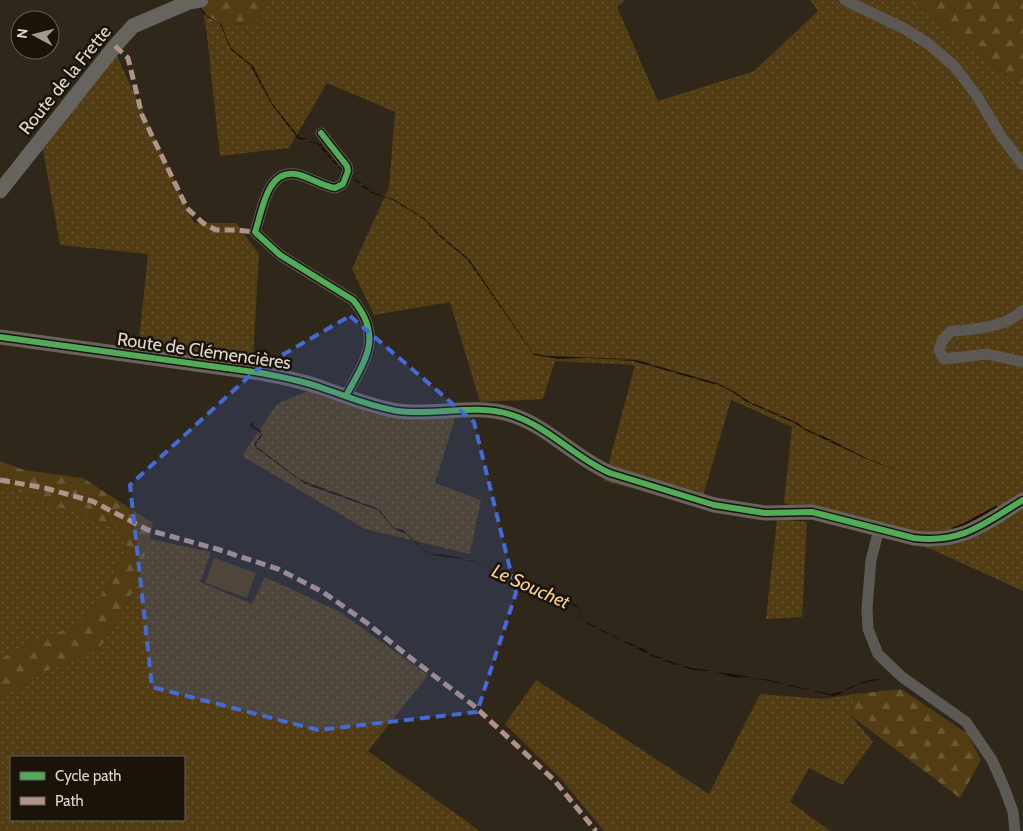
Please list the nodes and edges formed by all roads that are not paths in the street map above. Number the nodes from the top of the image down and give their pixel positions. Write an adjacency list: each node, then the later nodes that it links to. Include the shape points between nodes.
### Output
1 (201, 0): 5 (street, Route de la Frette, via 133,26)
2 (845, 0): 4 (street, via 905,29 955,67)
3 (321, 133): 9 (street, via 347,166 343,184 335,188 296,174 281,176 270,186 255,232 280,254 353,300 368,321 369,352)
4 (1023, 165)
5 (0, 191)
6 (1023, 310): 8 (street, via 996,325 951,331 939,350 944,359 988,354)
7 (0, 338): 9 (street, Route de Clémencières, via 262,373)
8 (1023, 362)
9 (346, 396): 11 (street, Route de Clémencières, via 406,412 479,410 504,413 539,427 596,467 620,476 714,505 765,513 812,512)
10 (1023, 500): 11 (street, Route de Clémencières, via 970,532 946,539 914,538)
11 (879, 529): 12 (street, via 871,560 867,609 868,629 878,654 902,677 966,722 992,760 1004,786 1012,806)
12 (1015, 831)

